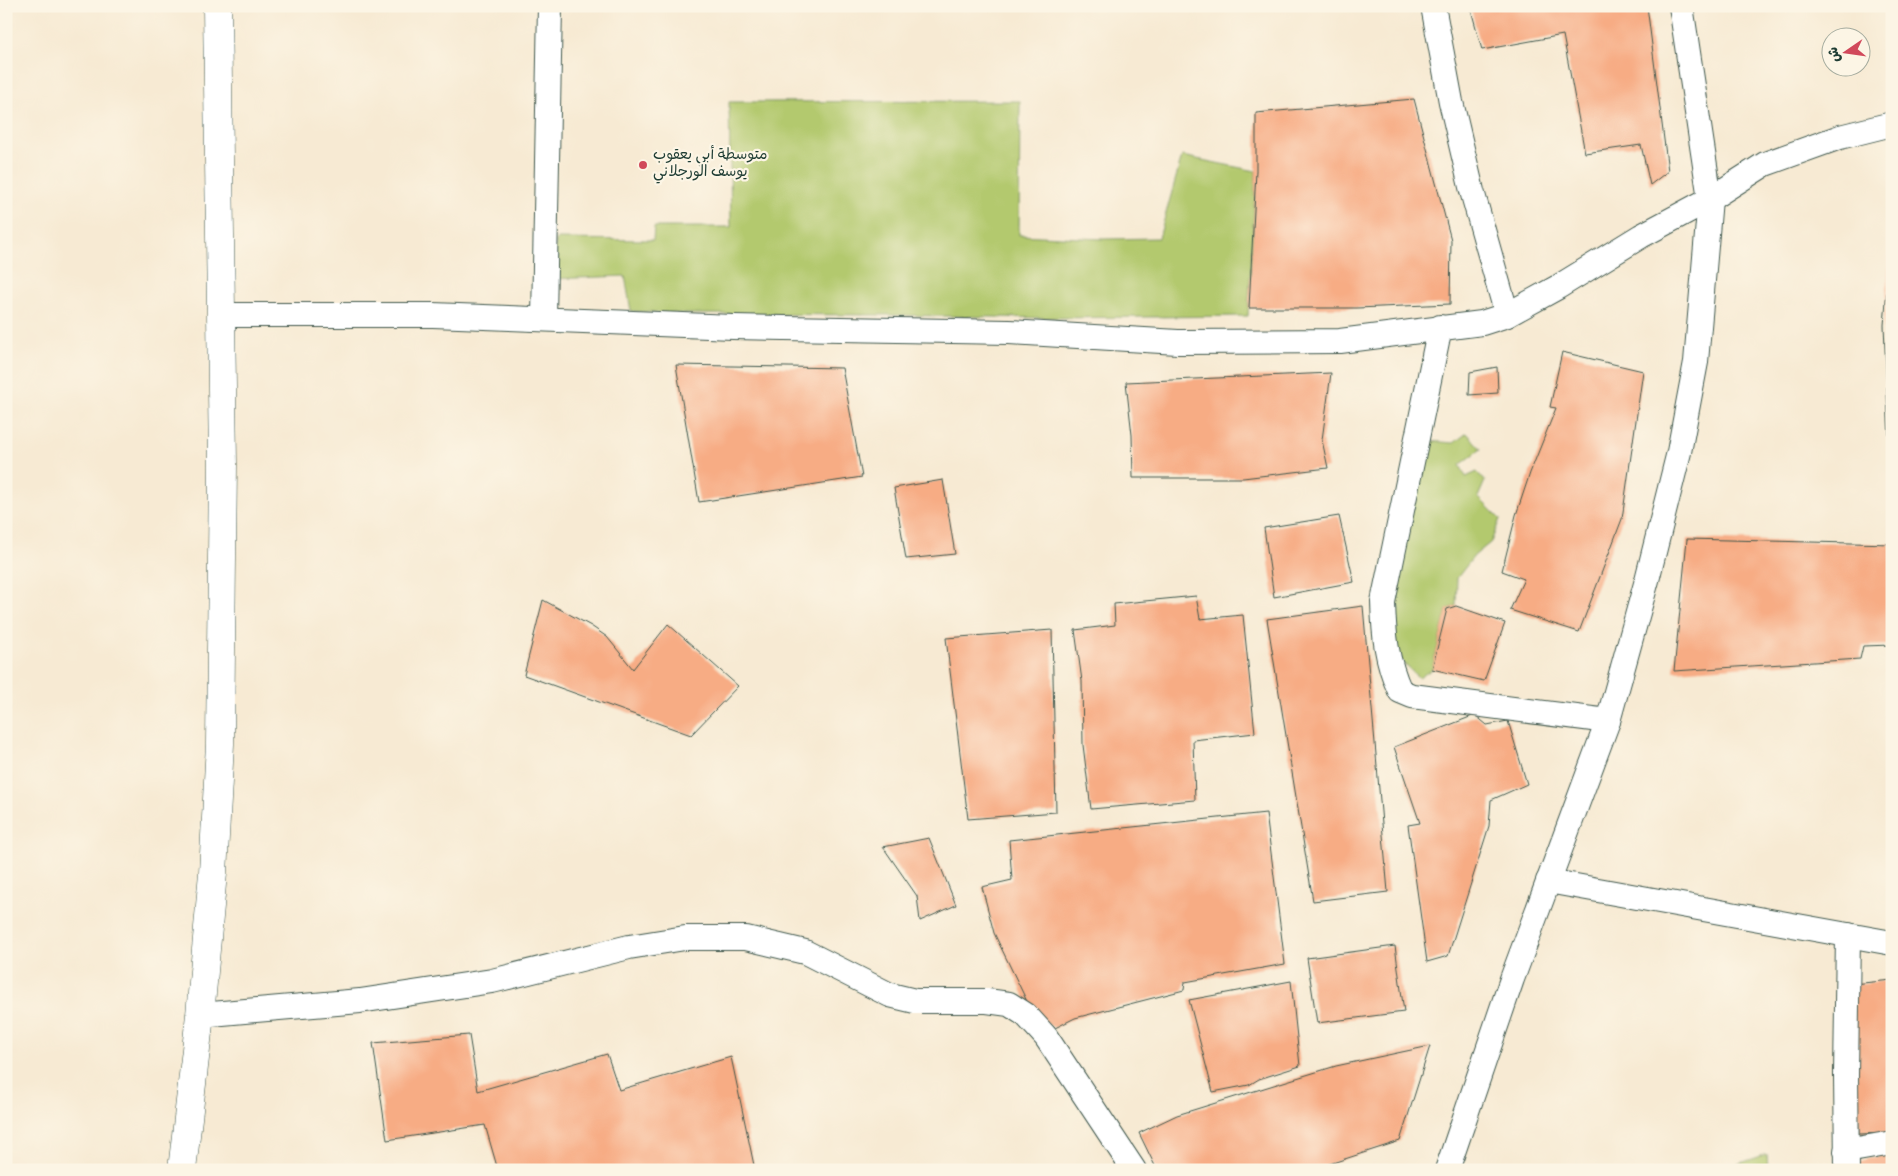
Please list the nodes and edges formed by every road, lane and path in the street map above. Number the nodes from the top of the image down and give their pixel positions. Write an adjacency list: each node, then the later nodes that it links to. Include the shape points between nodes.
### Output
1 (217, 6): 7 (street)
2 (550, 6): 9 (street)
3 (1433, 6): 8 (street, via 1472,191)
4 (1681, 6): 6 (street)
5 (1892, 124): 6 (street, via 1765,164)
6 (1710, 199): 8 (street); 11 (street, via 1696,362 1679,452)
7 (222, 315): 9 (street, via 404,314); 15 (street, via 220,744 213,874)
8 (1507, 315): 10 (street, via 1482,323)
9 (544, 318): 10 (street, via 733,327 1009,332 1178,342 1340,341)
10 (1440, 327): 11 (street, via 1383,602 1384,637 1390,670 1400,691 1412,696)
11 (1608, 721): 12 (street)
12 (1548, 881): 13 (street); 20 (street)
13 (1848, 935): 14 (street); 17 (street)
14 (1892, 943)
15 (200, 1015): 18 (street); 19 (street, via 360,1001 492,981 629,947 685,938 746,938 806,952 890,995 915,1001 1009,1004 1026,1015 1046,1037)
16 (1892, 1143): 17 (street)
17 (1846, 1160)
18 (182, 1170)
19 (1134, 1170)
20 (1447, 1170)

